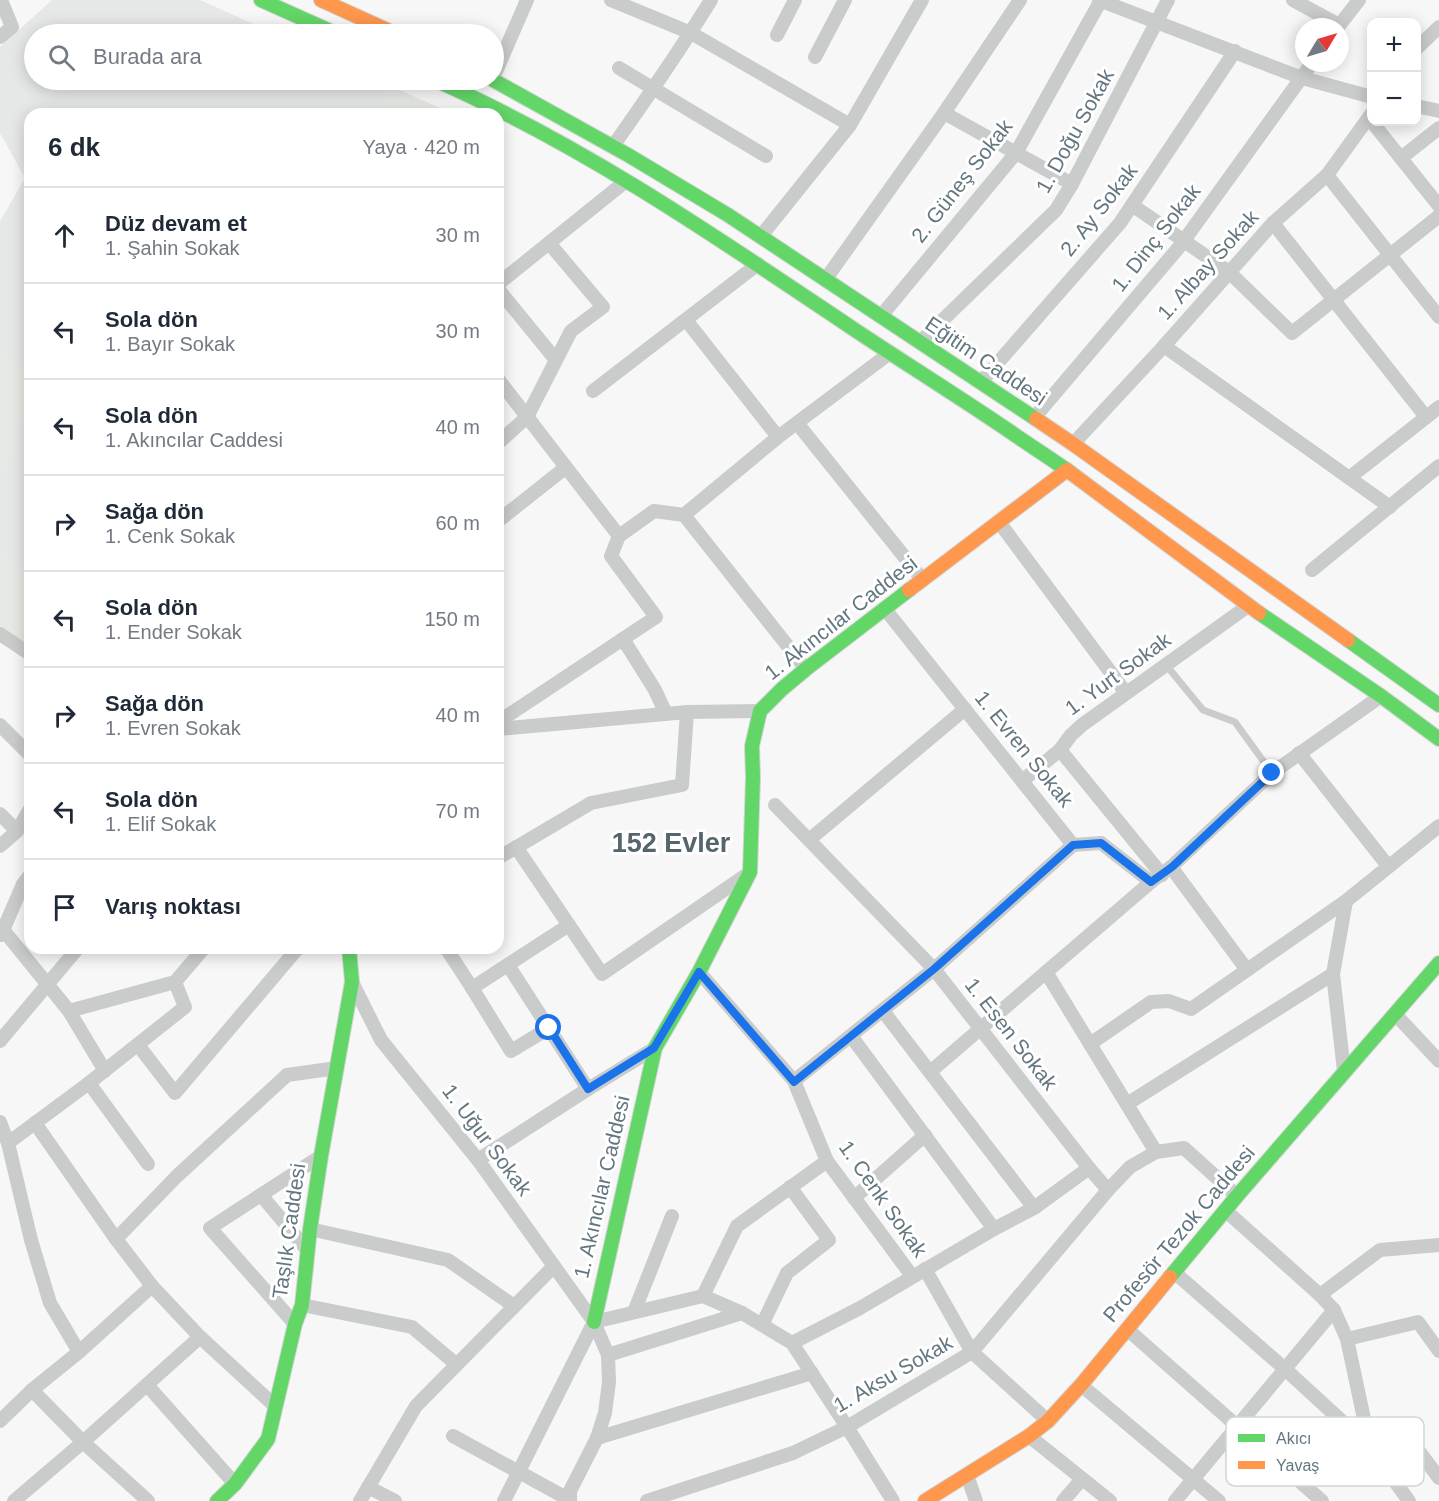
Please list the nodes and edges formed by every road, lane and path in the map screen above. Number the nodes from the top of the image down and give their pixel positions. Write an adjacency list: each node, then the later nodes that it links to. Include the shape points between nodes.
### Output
1 (1, 0): 24 (street, via 12,27)
2 (261, 0): 19 (main road)
3 (321, 0): 15 (main road)
4 (527, 0): 27 (street)
5 (611, 0): 22 (street)
6 (711, 0): 22 (street)
7 (795, 0): 23 (street)
8 (846, 0): 28 (street)
9 (922, 0): 42 (street)
10 (1020, 0): 39 (street)
11 (1100, 0): 18 (street); 46 (street, 2. Güneş Sokak)
12 (1168, 0): 18 (street, 1. Doğu Sokak)
13 (1293, 0): 16 (street)
14 (1359, 0): 17 (street)
15 (337, 3): 20 (main road)
16 (1324, 18)
17 (1344, 18)
18 (1158, 22): 26 (street); 51 (street, 1. Doğu Sokak)
19 (315, 24)
20 (377, 24)
21 (1439, 27): 25 (street)
22 (691, 33): 33 (street); 42 (street)
23 (777, 35)
24 (0, 37)
25 (1421, 44)
26 (1234, 51): 31 (street); 52 (street, 2. Ay Sokak)
27 (504, 53)
28 (814, 57)
29 (619, 68): 33 (street)
30 (1306, 72): 31 (street, 1. Dinç Sokak)
31 (1302, 78): 35 (street); 57 (street, 1. Dinç Sokak)
32 (504, 84): 45 (main road, Eğitim Caddesi)
33 (654, 88): 45 (street); 47 (street)
34 (454, 90): 37 (main road)
35 (1367, 94)
36 (1421, 107): 38 (street)
37 (487, 108)
38 (1439, 111)
39 (944, 113): 46 (street); 63 (street)
40 (504, 117): 50 (main road, via 574,150)
41 (1367, 123): 49 (street, 1. Albay Sokak)
42 (850, 125): 56 (street)
43 (1377, 126): 48 (street)
44 (1439, 128): 48 (street)
45 (613, 146): 56 (main road, Eğitim Caddesi)
46 (1016, 153): 51 (street); 66 (street, 2. Güneş Sokak)
47 (766, 156)
48 (1401, 158): 53 (street)
49 (1327, 175): 55 (street, 1. Albay Sokak); 59 (street)
50 (626, 181): 58 (street); 60 (main road)
51 (1072, 184): 69 (street, 1. Doğu Sokak, via 1056,210)
52 (1132, 205): 57 (street); 73 (street, 2. Ay Sokak)
53 (1439, 206)
54 (1439, 216): 59 (street)
55 (1273, 223): 61 (street, 1. Albay Sokak); 65 (street)
56 (761, 236): 63 (main road, Eğitim Caddesi)
57 (1184, 240): 61 (street); 79 (street, 1. Dinç Sokak)
58 (549, 243): 62 (street); 72 (street, via 603,307 571,331)
59 (1390, 255): 65 (street); 67 (street)
60 (758, 264): 68 (street); 71 (main road)
61 (1229, 272): 65 (street, via 1292,333); 70 (street, 1. Albay Sokak)
62 (504, 279)
63 (825, 280): 66 (main road, Eğitim Caddesi)
64 (504, 297): 72 (street)
65 (1334, 300): 78 (street)
66 (880, 316): 69 (main road, Eğitim Caddesi)
67 (1439, 317)
68 (686, 320): 75 (street); 81 (street)
69 (920, 342): 73 (main road, Eğitim Caddesi)
70 (1164, 346): 83 (street, 1. Albay Sokak); 87 (street)
71 (890, 353): 80 (street); 86 (main road)
72 (556, 360): 77 (street)
73 (981, 382): 79 (main road, Eğitim Caddesi)
74 (504, 387): 77 (street)
75 (593, 391)
76 (1439, 407): 78 (street)
77 (527, 417): 82 (street); 85 (street)
78 (1426, 417): 87 (street)
79 (1034, 418): 83 (main road, Eğitim Caddesi)
80 (797, 423): 81 (street); 94 (street)
81 (778, 437): 90 (street)
82 (504, 438)
83 (1073, 444): 104 (main road, Eğitim Caddesi)
84 (1439, 466): 88 (street)
85 (565, 468): 89 (street); 92 (street)
86 (1068, 470): 91 (main road, 1. Akıncılar Caddesi); 95 (main road)
87 (1349, 478): 88 (street)
88 (1390, 507): 93 (street)
89 (504, 516)
90 (684, 516): 92 (street, via 654,512); 101 (street)
91 (999, 522): 94 (main road, 1. Akıncılar Caddesi); 102 (street)
92 (619, 536): 98 (street, via 611,556 656,617)
93 (1312, 570)
94 (923, 580): 96 (main road, 1. Akıncılar Caddesi)
95 (1248, 606): 100 (street, 1. Yurt Sokak); 103 (main road)
96 (885, 609): 101 (main road, 1. Akıncılar Caddesi); 105 (street, 1. Evren Sokak)
97 (0, 633): 99 (street)
98 (623, 639): 108 (street); 109 (street)
99 (24, 650)
100 (1166, 664): 102 (street, 1. Yurt Sokak); 116 (lane, via 1203,710 1235,722)
101 (806, 669): 106 (main road, 1. Akıncılar Caddesi)
102 (1126, 693): 114 (street, 1. Yurt Sokak, via 1082,725)
103 (1381, 696): 112 (main road); 115 (street)
104 (1439, 705)
105 (965, 709): 117 (street, 1. Evren Sokak); 123 (street)
106 (760, 711): 107 (street); 129 (main road, 1. Akıncılar Caddesi, via 752,746)
107 (687, 712): 108 (street); 126 (street, via 682,785 591,803)
108 (666, 714): 111 (street)
109 (504, 718)
110 (0, 725): 113 (street)
111 (504, 728)
112 (1439, 739)
113 (24, 749)
114 (1060, 750): 117 (street, 1. Yurt Sokak); 130 (street)
115 (1299, 753): 116 (street); 128 (street)
116 (1272, 773): 130 (street)
117 (1022, 781): 124 (street, 1. Evren Sokak)
118 (775, 805): 123 (street, 1. Esen Sokak)
119 (0, 814): 122 (street)
120 (24, 819): 122 (street)
121 (1439, 826): 128 (street)
122 (17, 831): 125 (street)
123 (809, 840): 142 (street, 1. Esen Sokak)
124 (1073, 845): 130 (street, via 1101,843); 142 (street)
125 (0, 846)
126 (516, 847): 127 (street); 133 (street)
127 (504, 854)
128 (1389, 866): 132 (street)
129 (750, 873): 133 (street, via 602,974); 144 (main road, 1. Akıncılar Caddesi)
130 (1161, 875): 143 (street); 145 (street)
131 (24, 883): 134 (street)
132 (1346, 901): 143 (street); 146 (street)
133 (569, 925): 141 (street)
134 (1, 931): 149 (street)
135 (73, 954): 149 (street)
136 (199, 954): 147 (street)
137 (293, 954): 159 (street, via 175,1093)
138 (349, 954): 148 (main road, Taşlık Caddesi)
139 (450, 954): 150 (street)
140 (1439, 963): 153 (main road, Profesör Tezok Caddesi)
141 (508, 965): 150 (street); 154 (street)
142 (934, 969): 152 (street); 155 (street, 1. Esen Sokak)
143 (1247, 970): 158 (street, via 1191,1009 1169,1001 1151,1002)
144 (699, 972): 160 (main road, 1. Akıncılar Caddesi); 166 (street, 1. Cenk Sokak)
145 (1046, 972): 155 (street); 158 (street)
146 (1333, 974): 164 (street); 169 (street)
147 (176, 982): 151 (street); 159 (street, via 185,1007)
148 (351, 982): 162 (main road, Taşlık Caddesi); 176 (street, 1. Uğur Sokak, via 381,1040)
149 (47, 984): 151 (street); 157 (street)
150 (472, 988): 154 (street, via 511,1051)
151 (69, 1011): 163 (street)
152 (883, 1011): 156 (street); 165 (street)
153 (1395, 1014): 161 (street); 164 (main road, Profesör Tezok Caddesi)
154 (549, 1028): 168 (street)
155 (981, 1029): 165 (street); 179 (street, 1. Esen Sokak)
156 (851, 1036): 166 (street); 172 (street)
157 (0, 1041)
158 (1090, 1044): 169 (street)
159 (138, 1045): 163 (street)
160 (654, 1048): 168 (street); 205 (main road, 1. Akıncılar Caddesi)
161 (1439, 1061)
162 (337, 1068): 175 (main road, Taşlık Caddesi); 190 (street, via 287,1075 177,1176)
163 (105, 1071): 167 (street)
164 (1344, 1071): 183 (main road, Profesör Tezok Caddesi)
165 (930, 1072): 185 (street)
166 (794, 1082): 177 (street, 1. Cenk Sokak)
167 (89, 1083): 171 (street); 178 (street)
168 (588, 1089): 176 (street)
169 (1127, 1104): 174 (street)
170 (0, 1122): 173 (street)
171 (35, 1123): 173 (street); 190 (street)
172 (925, 1135): 184 (street); 188 (street)
173 (8, 1143): 213 (street, via 50,1303)
174 (1156, 1152): 181 (street, 1. Aksu Sokak, via 1130,1167); 183 (street, via 1184,1149)
175 (321, 1156): 182 (street); 189 (main road, Taşlık Caddesi)
176 (478, 1160): 193 (street, 1. Uğur Sokak)
177 (826, 1161): 180 (street); 184 (street, 1. Cenk Sokak)
178 (148, 1164)
179 (1089, 1168): 181 (street, 1. Esen Sokak); 185 (street)
180 (790, 1187): 199 (street, via 737,1226); 207 (street, via 829,1240 787,1273)
181 (1108, 1190): 214 (street, 1. Aksu Sokak)
182 (261, 1195): 192 (street); 206 (street, via 210,1228)
183 (1237, 1196): 186 (main road, Profesör Tezok Caddesi)
184 (854, 1198): 196 (street, 1. Cenk Sokak)
185 (1034, 1208): 188 (street)
186 (1225, 1210): 195 (main road, Profesör Tezok Caddesi); 198 (street)
187 (672, 1216): 203 (street)
188 (994, 1228): 194 (street)
189 (310, 1229): 192 (main road, Taşlık Caddesi); 201 (street, via 448,1260)
190 (116, 1239): 197 (street)
191 (1439, 1245): 198 (street, via 1380,1250)
192 (308, 1251): 200 (main road, Taşlık Caddesi)
193 (554, 1266): 201 (street); 205 (street, 1. Uğur Sokak)
194 (924, 1269): 196 (street); 214 (street, 1. Cenk Sokak)
195 (1173, 1272): 208 (main road, Profesör Tezok Caddesi); 217 (street)
196 (912, 1276): 211 (street)
197 (152, 1286): 209 (street); 213 (street)
198 (1320, 1295): 202 (street)
199 (703, 1296): 203 (street); 204 (street)
200 (302, 1305): 206 (main road, Taşlık Caddesi); 216 (street, via 412,1327)
201 (514, 1306): 216 (street)
202 (1334, 1310): 210 (street); 217 (street)
203 (634, 1312): 205 (street)
204 (742, 1313): 207 (street); 215 (street)
205 (594, 1322): 215 (street); 236 (street)
206 (295, 1324): 222 (main road, Taşlık Caddesi)
207 (762, 1325): 211 (street)
208 (1127, 1329): 220 (main road, Profesör Tezok Caddesi); 224 (street)
209 (200, 1337): 219 (street); 222 (street)
210 (1347, 1339): 212 (street, via 1418,1322); 227 (street)
211 (792, 1343): 218 (street)
212 (1439, 1351)
213 (79, 1352): 221 (street)
214 (972, 1352): 228 (street, 1. Cenk Sokak); 229 (street, 1. Aksu Sokak)
215 (608, 1355): 232 (street, via 605,1413)
216 (456, 1364): 244 (street, via 416,1406)
217 (1286, 1369): 225 (street); 226 (street)
218 (812, 1373): 229 (street); 232 (street)
219 (147, 1385): 234 (street); 241 (street)
220 (1081, 1385): 228 (main road, Profesör Tezok Caddesi); 240 (street)
221 (32, 1390): 223 (street); 234 (street)
222 (276, 1406): 241 (main road, Taşlık Caddesi, via 268,1439)
223 (3, 1413)
224 (1228, 1417)
225 (1246, 1417)
226 (1338, 1417)
227 (1364, 1417)
228 (1048, 1421): 231 (main road, Profesör Tezok Caddesi)
229 (847, 1427): 252 (street, 1. Aksu Sokak, via 794,1453); 253 (street)
230 (453, 1436): 236 (street)
231 (1029, 1436): 237 (main road, Profesör Tezok Caddesi); 239 (street)
232 (597, 1438): 251 (street, via 570,1491)
233 (1226, 1440): 240 (street)
234 (83, 1442): 245 (street); 246 (street)
235 (1424, 1458): 238 (street)
236 (519, 1472): 250 (street); 251 (street)
237 (967, 1475): 254 (main road, Profesör Tezok Caddesi); 255 (street)
238 (1439, 1478)
239 (1082, 1479): 256 (street); 257 (street)
240 (1194, 1479): 258 (street); 259 (street)
241 (235, 1484): 247 (main road, Taşlık Caddesi)
242 (1305, 1486): 260 (street)
243 (1398, 1486): 261 (street)
244 (368, 1487): 248 (street); 249 (street)
245 (14, 1501)
246 (148, 1501)
247 (217, 1501)
248 (360, 1501)
249 (395, 1501)
250 (504, 1501)
251 (570, 1501)
252 (647, 1501)
253 (892, 1501)
254 (925, 1501)
255 (976, 1501)
256 (1063, 1501)
257 (1110, 1501)
258 (1175, 1501)
259 (1219, 1501)
260 (1322, 1501)
261 (1409, 1501)

